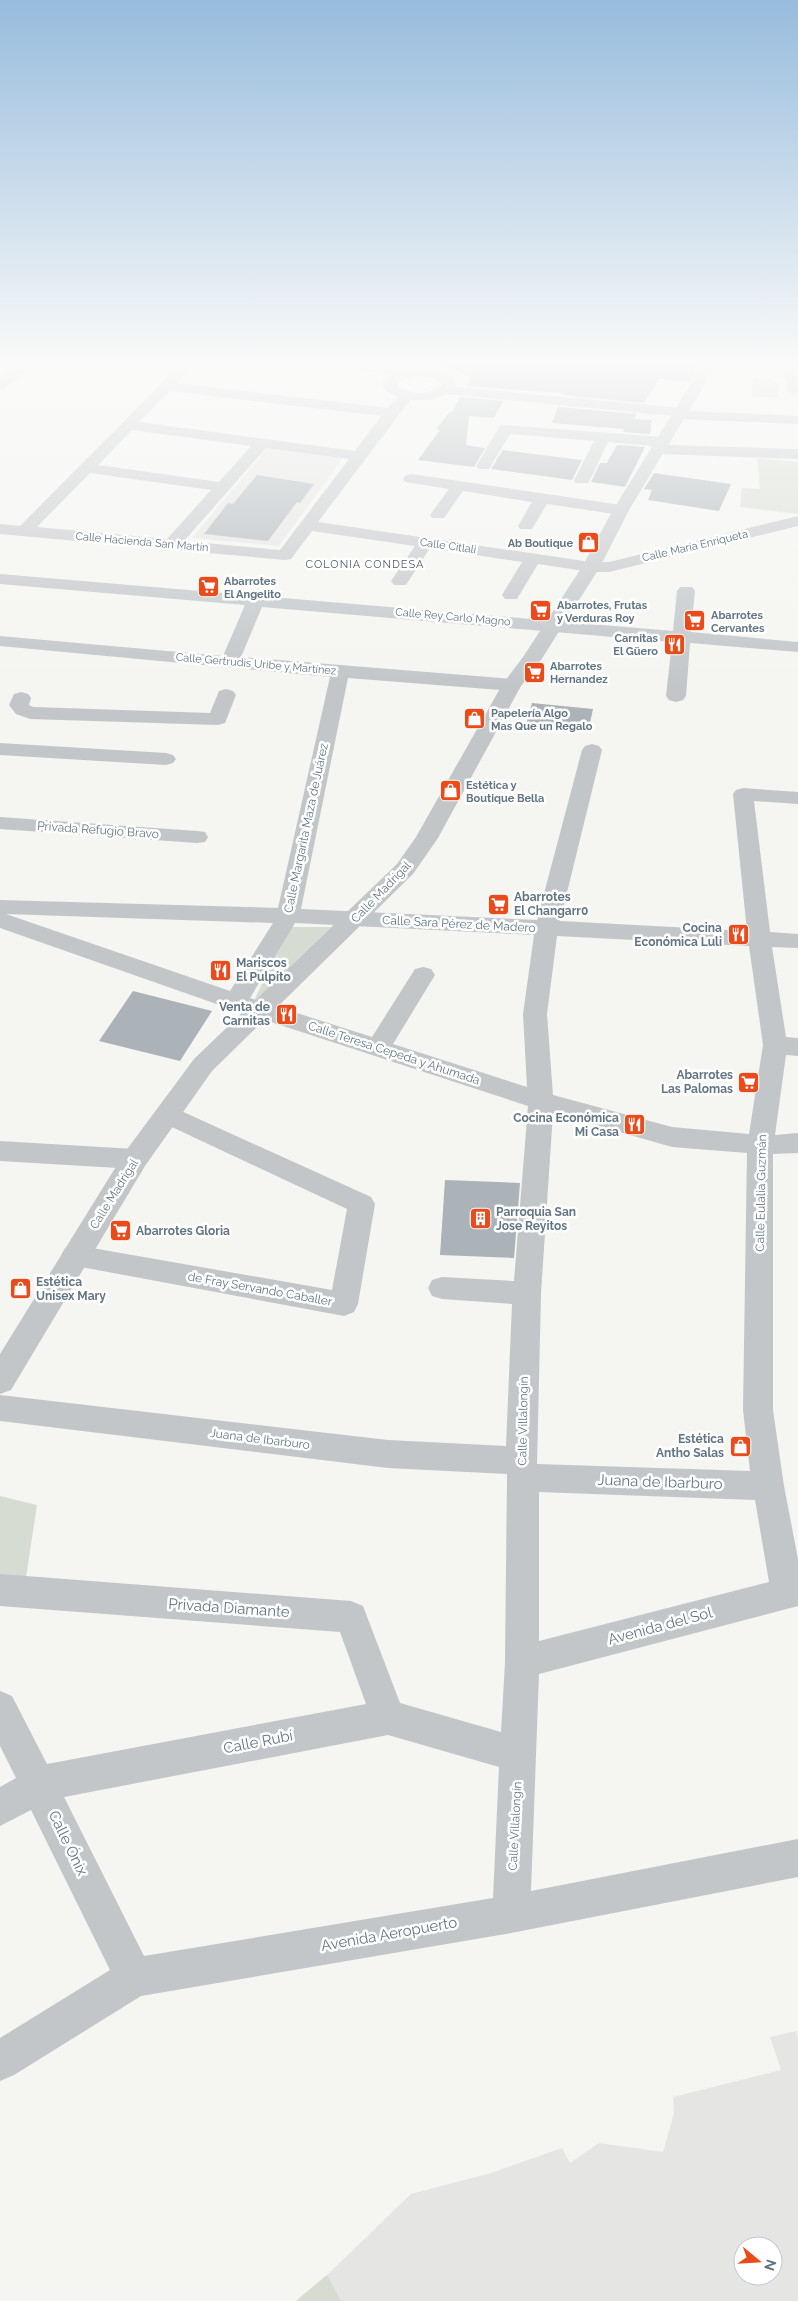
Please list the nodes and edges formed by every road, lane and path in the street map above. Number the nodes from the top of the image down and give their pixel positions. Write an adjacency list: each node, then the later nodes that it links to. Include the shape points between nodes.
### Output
1 (84, 471): 18 (street)
2 (111, 471): 10 (street)
3 (236, 471): 10 (street)
4 (346, 471): 15 (street)
5 (586, 471): 8 (street)
6 (645, 471): 12 (street, Calle Madrigal)
7 (411, 479): 9 (street)
8 (582, 480)
9 (459, 486): 11 (street); 13 (street)
10 (222, 487): 20 (street)
11 (542, 498): 12 (street); 16 (street)
12 (621, 510): 22 (street, Calle Madrigal)
13 (438, 515)
14 (798, 522): 22 (street, Calle María Enriqueta, via 609,567)
15 (306, 525): 19 (street, Calle Citlali); 20 (street, Calle Hacienda San Martín, via 285,555)
16 (526, 526)
17 (0, 529): 18 (street, Calle Hacienda San Martín)
18 (24, 531): 20 (street, Calle Hacienda San Martín)
19 (425, 543): 21 (street, Calle Citlali); 24 (street)
20 (172, 544)
21 (532, 558): 22 (street, Calle Citlali); 26 (street)
22 (591, 566): 28 (street, Calle Madrigal)
23 (0, 580): 27 (street, Calle Rey Carlo Magno)
24 (400, 581)
25 (686, 591): 29 (street)
26 (511, 595)
27 (256, 600): 28 (street, Calle Rey Carlo Magno); 32 (street)
28 (554, 625): 29 (street, Calle Rey Carlo Magno); 34 (street, Calle Madrigal)
29 (680, 636): 31 (street, Calle Rey Carlo Magno); 36 (street)
30 (0, 641): 32 (street, Calle Gertrudis Uribe y Martínez)
31 (798, 647)
32 (230, 661): 33 (street, Calle Gertrudis Uribe y Martínez)
33 (340, 672): 34 (street, Calle Gertrudis Uribe y Martínez); 46 (street, Calle Margarita Maza de Juárez)
34 (512, 685): 47 (street, Calle Madrigal, via 427,838 405,869)
35 (226, 695): 38 (street, via 218,719)
36 (676, 696)
37 (21, 698): 38 (street, via 23,710)
38 (103, 735): 40 (street); 41 (street)
39 (592, 750): 49 (street, Calle Villalongín)
40 (1, 751)
41 (166, 759)
42 (798, 798): 50 (street, Calle Eulalia Guzmán, via 743,794)
43 (0, 823): 44 (street, Privada Refugio Bravo)
44 (197, 837)
45 (0, 907): 46 (street, Calle Sara Pérez de Madero)
46 (288, 916): 47 (street, Calle Sara Pérez de Madero); 53 (street, Calle Margarita Maza de Juárez)
47 (357, 918): 49 (street, Calle Sara Pérez de Madero); 54 (street, Calle Madrigal)
48 (0, 920): 53 (street, Calle Teresa Cepeda y Ahumada)
49 (546, 930): 50 (street, Calle Sara Pérez de Madero); 57 (street, Calle Villalongín, via 535,1014)
50 (760, 938): 51 (street, Calle Sara Pérez de Madero); 55 (street, Calle Eulalia Guzmán)
51 (798, 941)
52 (423, 975): 56 (street)
53 (236, 1002): 54 (street, Calle Teresa Cepeda y Ahumada)
54 (261, 1010): 56 (street, Calle Teresa Cepeda y Ahumada); 58 (street, Calle Madrigal, via 203,1066)
55 (786, 1046): 60 (street, Calle Eulalia Guzmán)
56 (378, 1048): 57 (street, Calle Teresa Cepeda y Ahumada)
57 (541, 1101): 60 (street, Calle Teresa Cepeda y Ahumada, via 672,1137); 65 (street, Calle Villalongín)
58 (168, 1114): 62 (street, Calle Madrigal); 63 (street, de Fray Servando Caballer, via 361,1204 344,1304)
59 (798, 1143): 60 (street, Calle Teresa Cepeda y Ahumada)
60 (760, 1146): 69 (street, Calle Eulalia Guzmán, via 758,1410)
61 (0, 1151): 62 (street)
62 (135, 1159): 63 (street, Calle Madrigal)
63 (75, 1256): 66 (street, Calle Madrigal)
64 (442, 1288): 65 (street)
65 (527, 1294): 68 (street, Calle Villalongín)
66 (0, 1381)
67 (0, 1408): 68 (street, Juana de Ibarburo)
68 (522, 1469): 69 (street, Juana de Ibarburo); 72 (street, Calle Villalongín)
69 (768, 1486): 71 (street, Calle Eulalia Guzmán)
70 (0, 1590): 74 (street, Privada Diamante, via 351,1617)
71 (793, 1591): 72 (street, Avenida del Sol)
72 (522, 1662): 75 (street, Calle Villalongín)
73 (0, 1708): 76 (street, Calle Ónix)
74 (388, 1717): 75 (street, Calle Rubí); 76 (street, Calle Rubí)
75 (519, 1755): 79 (street, Calle Villalongín)
76 (39, 1784): 77 (street, Calle Rubí); 80 (street, Calle Ónix)
77 (0, 1808)
78 (798, 1858): 79 (street, Avenida Aeropuerto)
79 (511, 1914): 80 (street, Avenida Aeropuerto)
80 (134, 1977): 81 (street, Avenida Aeropuerto)
81 (0, 2061)

